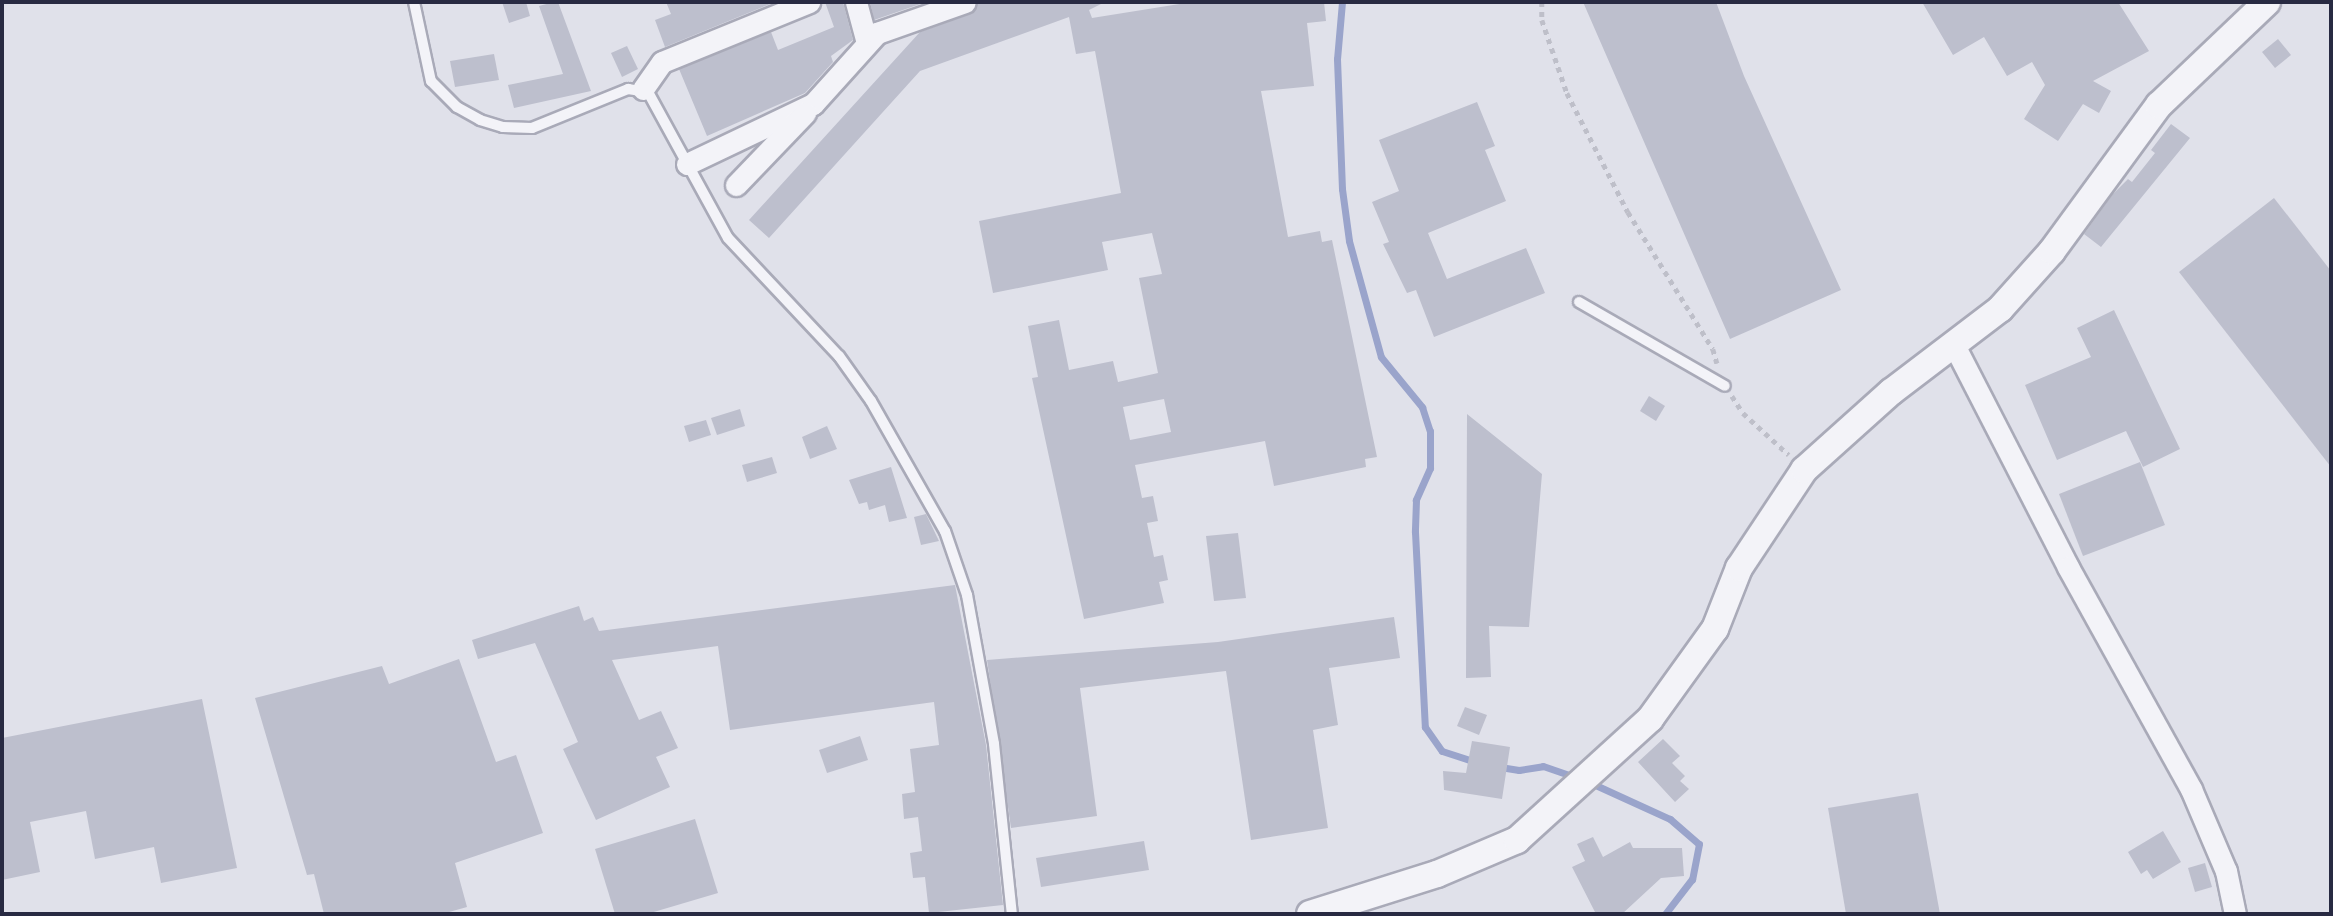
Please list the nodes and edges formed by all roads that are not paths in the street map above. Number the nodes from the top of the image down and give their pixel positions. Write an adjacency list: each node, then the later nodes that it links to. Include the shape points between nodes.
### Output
1 (414, 2): 7 (lane, via 430,81 457,107 480,120 532,128 628,89)
2 (809, 2): 7 (street, via 662,62)
3 (856, 2): 6 (street)
4 (965, 2): 6 (street, via 877,33)
5 (2267, 2): 12 (street, via 2159,105 2052,251 2000,309)
6 (867, 43): 8 (street)
7 (643, 89): 9 (lane, via 657,103)
8 (813, 104): 9 (street); 10 (street)
9 (687, 164): 14 (lane, via 728,238 839,356 863,390 945,531 967,596 990,718)
10 (736, 185)
11 (1579, 302): 13 (lane)
12 (1955, 347): 15 (street, via 1891,392 1804,470 1739,568 1715,629 1650,719 1551,813 1517,840 1476,859); 16 (street, via 2068,567 2191,789 2226,871)
13 (1725, 386)
14 (1012, 914)
15 (1310, 914)
16 (2235, 914)

